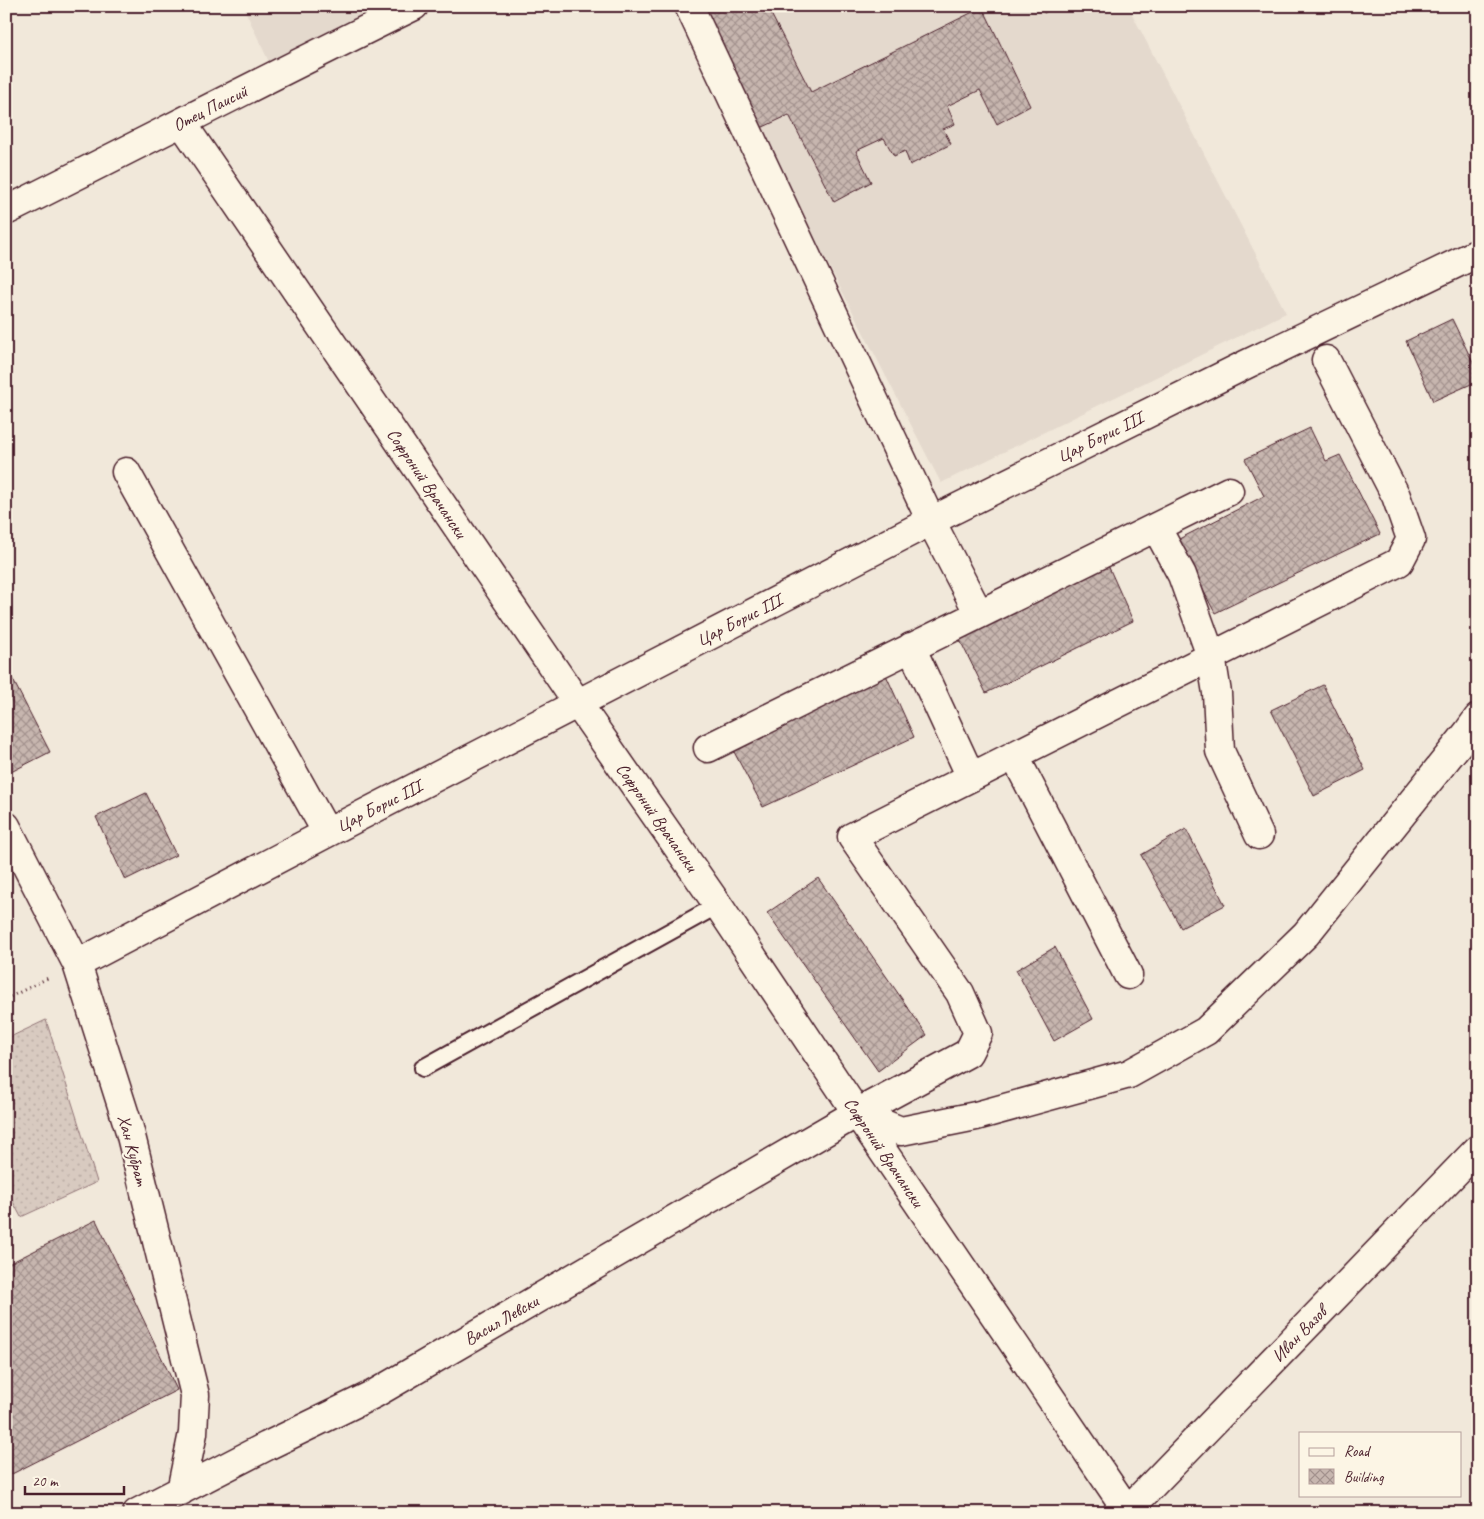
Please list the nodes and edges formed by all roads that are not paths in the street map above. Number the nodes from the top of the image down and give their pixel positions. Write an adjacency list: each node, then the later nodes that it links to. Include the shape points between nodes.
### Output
1 (414, 6): 3 (street, Отец Паисий)
2 (690, 6): 9 (street)
3 (182, 123): 4 (street, Отец Паисий); 14 (street, Софроний Врачански)
4 (6, 211)
5 (1478, 253): 9 (street, Цар Борис III)
6 (1326, 360): 13 (street, via 1396,496 1411,539 1399,562)
7 (126, 472): 20 (street)
8 (1229, 491): 10 (street)
9 (931, 520): 11 (street); 14 (street, Цар Борис III)
10 (1156, 527): 11 (street); 13 (street, via 1182,575)
11 (979, 614): 12 (street)
12 (910, 647): 16 (street); 18 (street)
13 (1212, 656): 17 (street); 21 (street, via 1220,751)
14 (578, 704): 20 (street, Цар Борис III); 22 (street, Софроний Врачански)
15 (1478, 718): 26 (street, via 1306,934 1206,1030 1129,1074 976,1116 900,1131)
16 (708, 748)
17 (1014, 756): 18 (street); 24 (street)
18 (971, 777): 26 (street, Васил Левски, via 852,837 960,993 978,1033 968,1053)
19 (6, 826): 23 (street, Хан Кубрат)
20 (327, 833): 23 (street, Цар Борис III)
21 (1260, 835)
22 (718, 905): 25 (lane); 26 (street, Софроний Врачански)
23 (77, 964): 28 (street, Хан Кубрат, via 128,1128 195,1395 193,1433)
24 (1128, 975)
25 (423, 1068)
26 (857, 1113): 28 (street, Васил Левски, via 374,1394); 29 (street, Софроний Врачански)
27 (1478, 1149): 29 (street, Иван Вазов)
28 (181, 1491): 30 (street, Васил Левски)
29 (1124, 1512)
30 (137, 1513)

